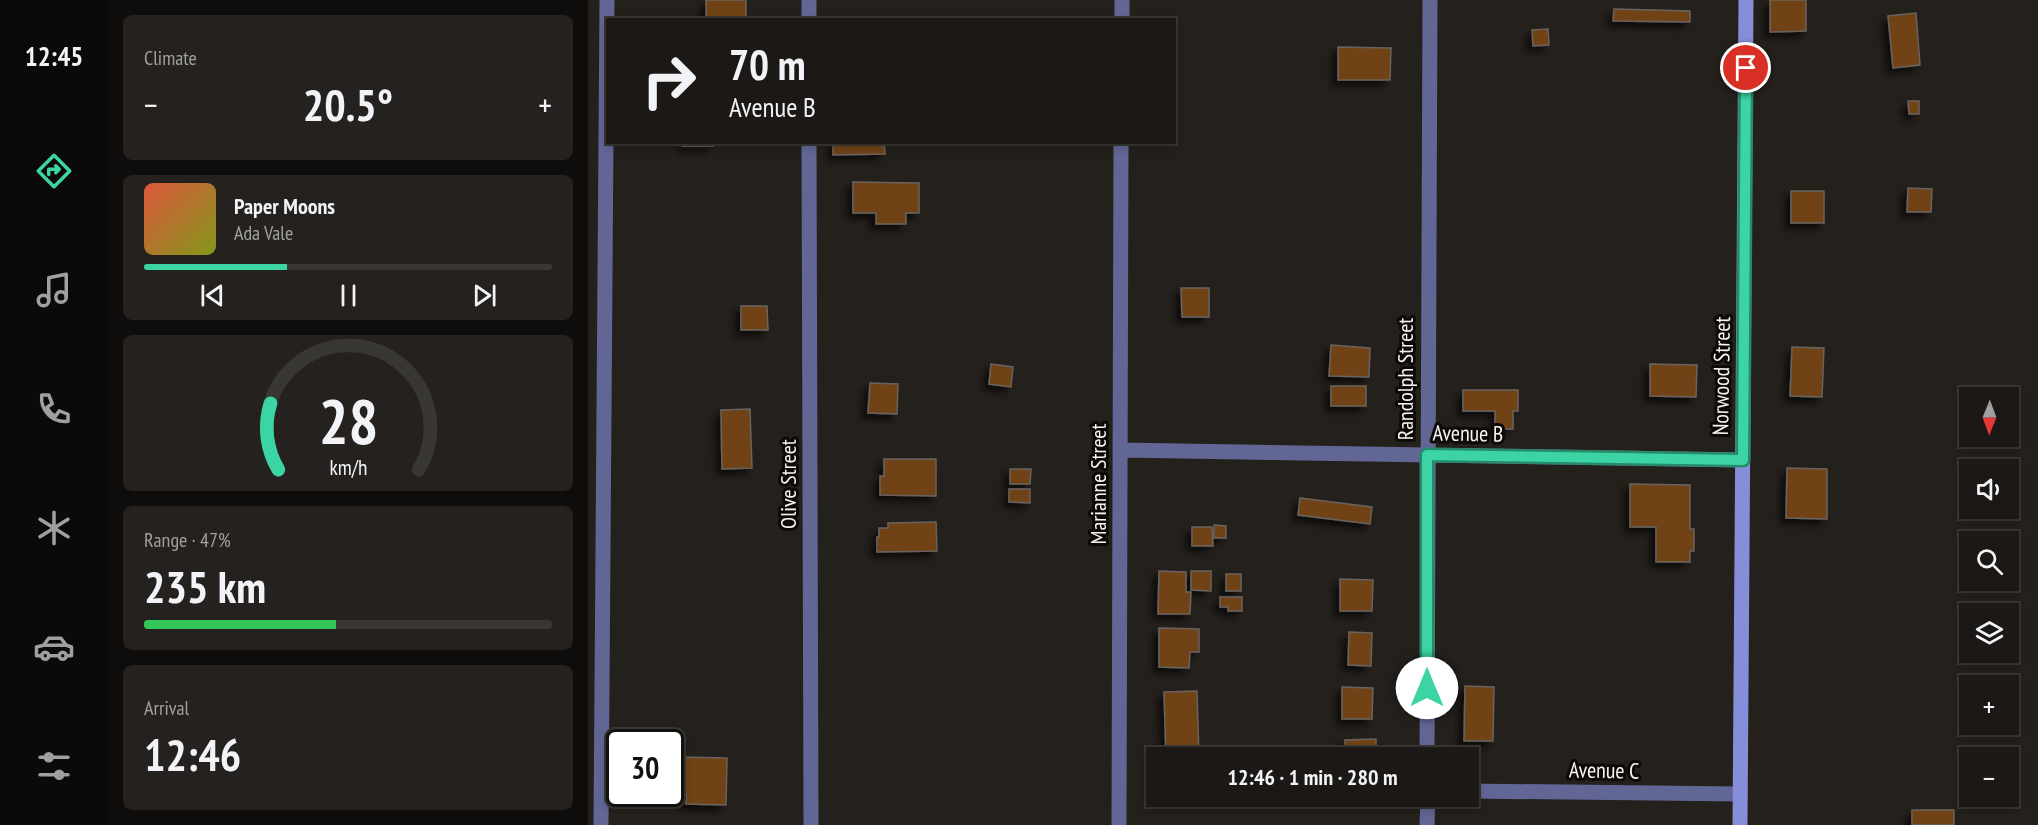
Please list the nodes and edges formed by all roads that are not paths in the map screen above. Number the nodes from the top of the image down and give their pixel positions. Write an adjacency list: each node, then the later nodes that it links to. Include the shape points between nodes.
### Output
1 (607, 0): 6 (street)
2 (808, 0): 7 (street)
3 (1122, 0): 8 (street)
4 (1430, 0): 13 (street, Randolph Street)
5 (1746, 0): 14 (street, Norwood Street)
6 (607, 18)
7 (809, 18)
8 (1122, 18)
9 (606, 138): 19 (street)
10 (809, 144): 20 (street, Olive Street)
11 (1121, 144): 12 (street, Marianne Street)
12 (1120, 450): 13 (street, Avenue B); 21 (street, Marianne Street)
13 (1427, 455): 14 (street, Avenue B); 15 (street, Randolph Street)
14 (1743, 460): 17 (street, Norwood Street)
15 (1428, 747)
16 (1479, 791): 17 (street, Avenue C)
17 (1740, 794): 23 (street, Norwood Street)
18 (1428, 807): 22 (street)
19 (601, 825)
20 (811, 825)
21 (1119, 825)
22 (1427, 825)
23 (1740, 825)

